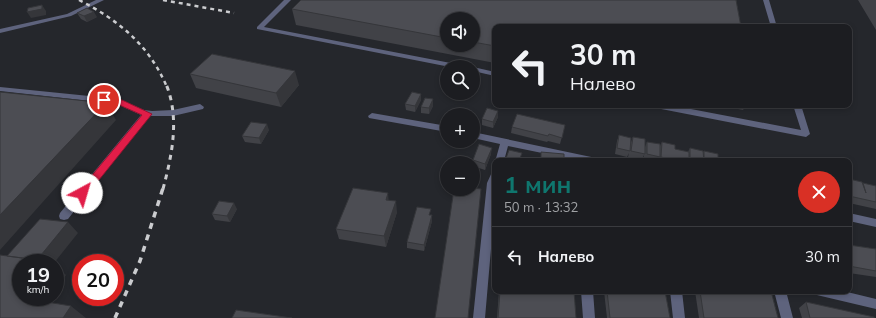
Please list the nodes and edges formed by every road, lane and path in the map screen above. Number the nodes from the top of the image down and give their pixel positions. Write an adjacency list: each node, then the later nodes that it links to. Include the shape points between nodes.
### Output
1 (101, 0): 5 (lane, via 70,15)
2 (288, 0): 6 (lane, via 259,28)
3 (766, 0): 4 (lane)
4 (773, 24)
5 (0, 31)
6 (440, 63)
7 (480, 71): 8 (lane)
8 (492, 73)
9 (0, 89): 13 (lane, via 119,102)
10 (200, 107): 13 (lane, via 173,113)
11 (672, 108): 12 (lane, via 806,134)
12 (798, 108)
13 (147, 114): 21 (lane)
14 (372, 116): 15 (lane)
15 (440, 128)
16 (480, 137): 17 (lane)
17 (505, 142): 18 (lane); 19 (lane)
18 (500, 158)
19 (574, 158)
20 (492, 183): 29 (lane)
21 (64, 216)
22 (852, 218): 23 (lane)
23 (876, 223)
24 (587, 294): 30 (lane)
25 (676, 294): 31 (lane)
26 (781, 294): 32 (lane)
27 (834, 294): 28 (lane)
28 (876, 304)
29 (480, 318)
30 (589, 318)
31 (679, 318)
32 (787, 318)

